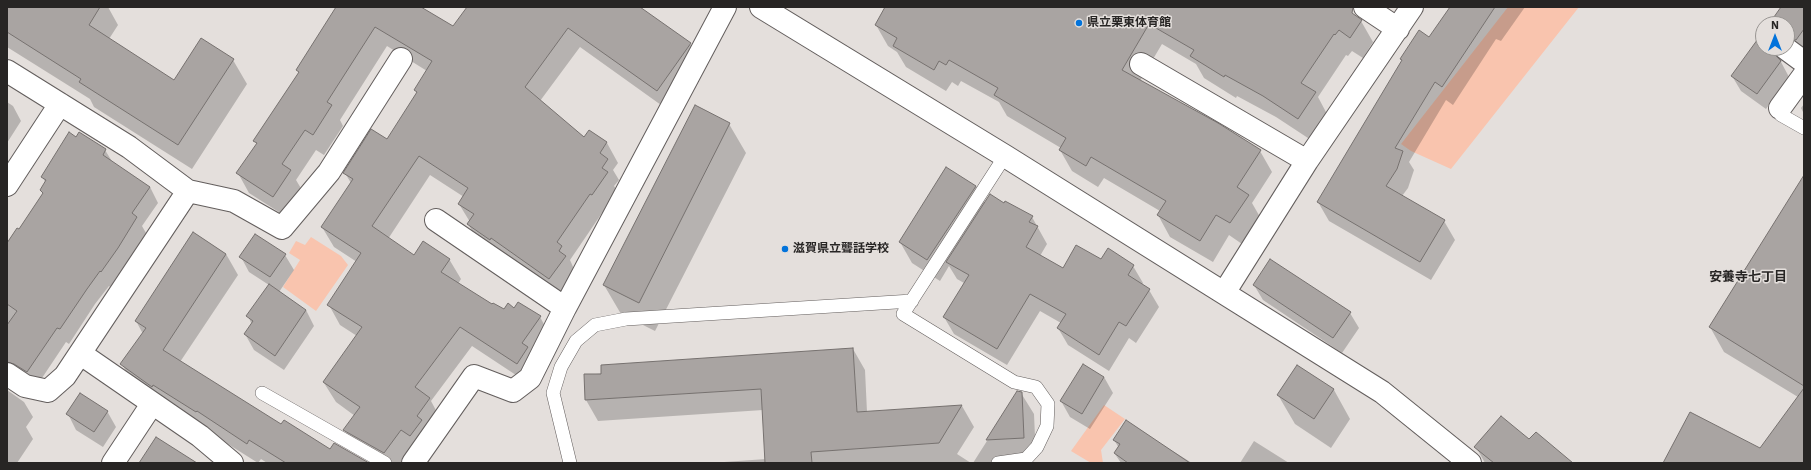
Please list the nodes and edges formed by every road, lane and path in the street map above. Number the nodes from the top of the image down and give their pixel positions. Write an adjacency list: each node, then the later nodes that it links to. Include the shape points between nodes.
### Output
1 (725, 7): 22 (street)
2 (760, 7): 15 (street)
3 (1365, 7): 5 (street)
4 (1412, 7): 5 (street)
5 (1398, 28): 16 (street)
6 (1795, 55): 8 (street)
7 (400, 59): 18 (street, via 329,172 282,228 234,202)
8 (1804, 62)
9 (1141, 64): 16 (street)
10 (7, 71): 12 (street)
11 (1804, 75): 13 (street)
12 (60, 104): 17 (street); 18 (street, via 129,147)
13 (1780, 108): 14 (lane, via 1781,115)
14 (1804, 128)
15 (1005, 156): 20 (street); 21 (lane)
16 (1307, 162): 20 (street)
17 (7, 185)
18 (188, 191): 23 (street)
19 (436, 220): 22 (street)
20 (1224, 293): 33 (street, via 1382,392)
21 (912, 301): 31 (lane, via 626,319 594,324 576,341 560,367 553,393); 32 (lane, via 904,314 1014,382 1036,387 1048,404 1047,426 1037,447 1026,459)
22 (565, 308): 30 (street, via 530,378 513,391 474,376)
23 (81, 354): 24 (street, via 65,376 48,391 25,386); 26 (street)
24 (7, 374)
25 (262, 393): 29 (lane)
26 (152, 404): 27 (street); 28 (street, via 200,436)
27 (113, 463)
28 (232, 463)
29 (385, 463)
30 (413, 463)
31 (570, 463)
32 (998, 463)
33 (1470, 463)

